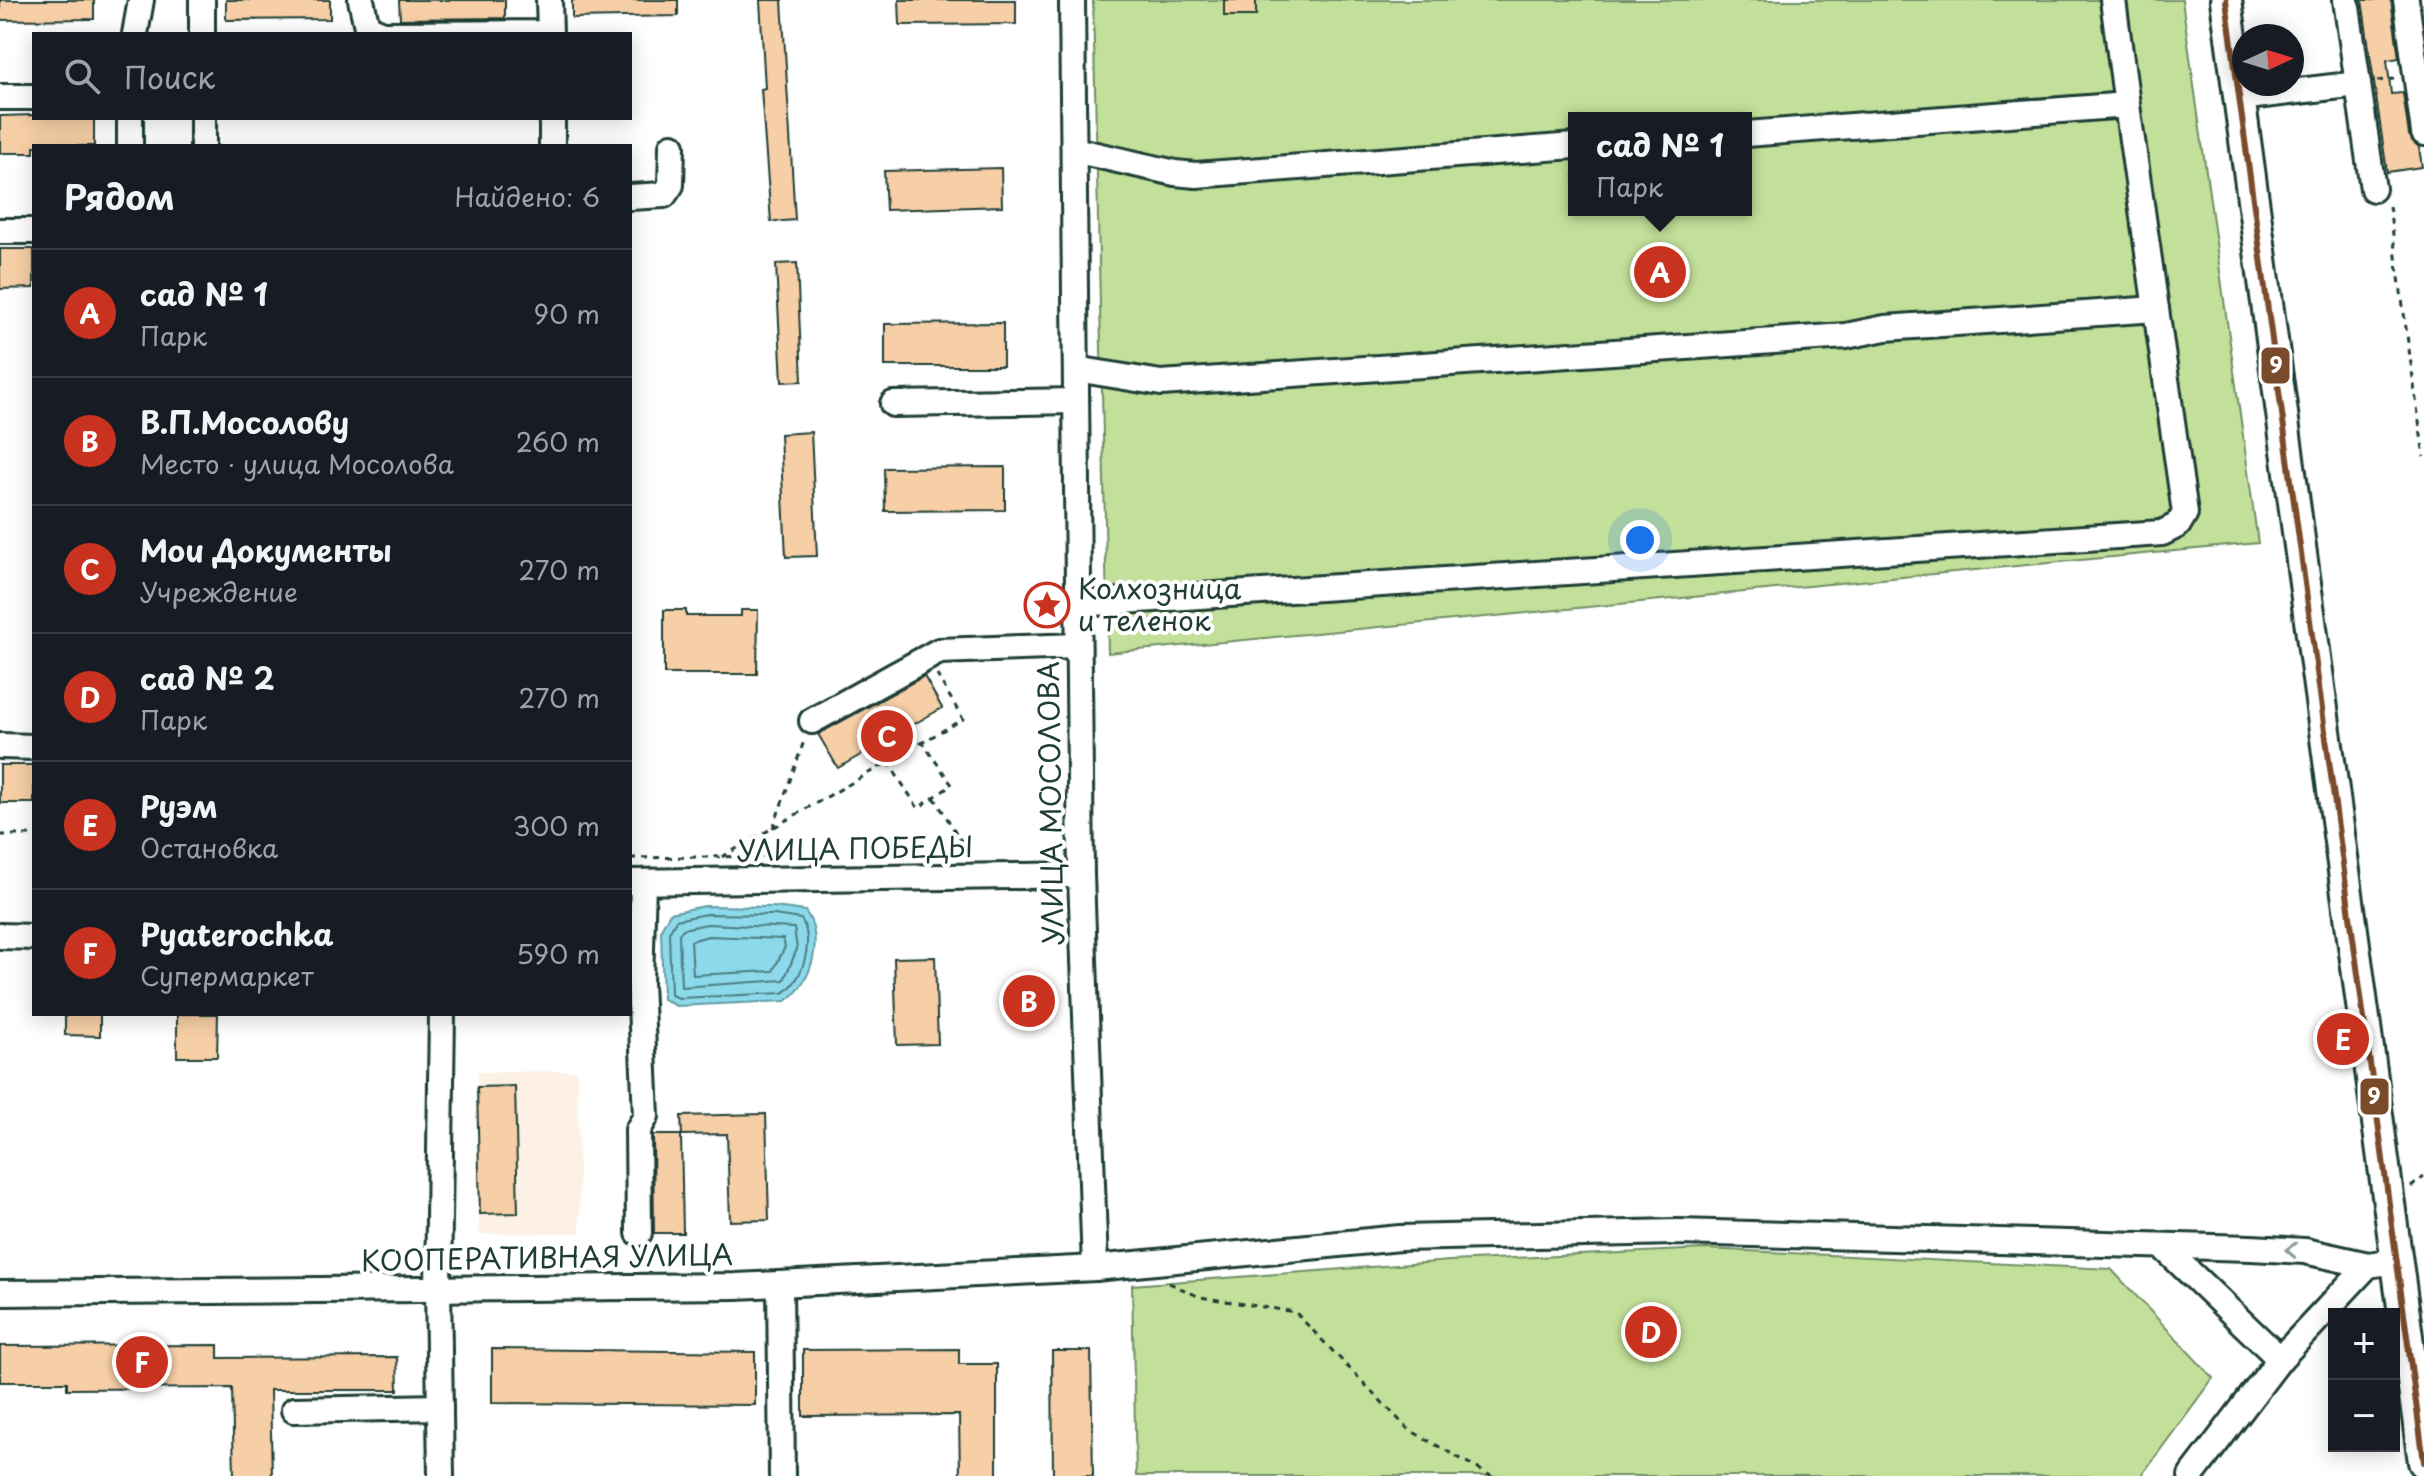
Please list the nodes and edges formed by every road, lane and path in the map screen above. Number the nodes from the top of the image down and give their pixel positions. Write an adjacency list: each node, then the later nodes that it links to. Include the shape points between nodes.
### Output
1 (141, 0): 10 (street)
2 (202, 0): 11 (street)
3 (361, 0): 12 (street, via 367,27)
4 (549, 0): 13 (street)
5 (1072, 0): 30 (street, УЛИЦА МОСОЛОВА)
6 (2113, 0): 19 (street)
7 (2226, 0): 18 (main road)
8 (2346, 0): 15 (street)
9 (2406, 0): 14 (street)
10 (135, 32)
11 (202, 32)
12 (378, 32)
13 (550, 32)
14 (2416, 76): 15 (path); 23 (street)
15 (2358, 84): 18 (street); 31 (street)
16 (0, 97): 17 (street)
17 (32, 97)
18 (2239, 98): 64 (main road)
19 (2127, 105): 24 (street); 35 (street)
20 (130, 120): 25 (street)
21 (203, 120): 26 (street)
22 (552, 120): 27 (street)
23 (2424, 133)
24 (1752, 134)
25 (130, 144)
26 (203, 144)
27 (552, 144)
28 (672, 146): 32 (street, via 671,185 664,195)
29 (1568, 146): 30 (street, via 1196,175)
30 (1074, 150): 36 (street, УЛИЦА МОСОЛОВА)
31 (2373, 189): 39 (path, via 2388,203)
32 (632, 197)
33 (0, 231): 34 (street)
34 (32, 231)
35 (2156, 309): 36 (street, via 1161,383); 40 (street, via 2185,513 2178,525 2162,533)
36 (1076, 369): 37 (street, УЛИЦА МОСОЛОВА)
37 (1076, 401): 38 (street); 40 (street, УЛИЦА МОСОЛОВА)
38 (893, 404)
39 (2424, 457)
40 (1078, 604): 41 (street, УЛИЦА МОСОЛОВА)
41 (1078, 646): 42 (street, via 939,651); 54 (street, УЛИЦА МОСОЛОВА)
42 (927, 657): 43 (street); 44 (path, via 963,719)
43 (812, 721): 49 (path)
44 (923, 742): 47 (path); 48 (path, via 952,785)
45 (0, 746): 46 (street)
46 (32, 747)
47 (888, 762): 48 (path, via 918,808); 49 (path)
48 (934, 797): 52 (path)
49 (773, 828): 53 (path)
50 (0, 835): 51 (path)
51 (32, 835)
52 (969, 854)
53 (722, 857)
54 (1081, 875): 55 (street, УЛИЦА ПОБЕДЫ); 65 (street, УЛИЦА МОСОЛОВА)
55 (637, 882): 61 (street, via 646,1116 638,1130)
56 (0, 936): 57 (street)
57 (32, 937)
58 (442, 1016): 67 (street)
59 (2424, 1177): 60 (path)
60 (2406, 1190)
61 (639, 1233)
62 (2162, 1246): 63 (street, КООПЕРАТИВНАЯ УЛИЦА, via 1678,1232 1400,1238); 64 (street, КООПЕРАТИВНАЯ УЛИЦА, one-way to 62, via 2305,1251); 69 (street)
63 (1139, 1263): 65 (street, КООПЕРАТИВНАЯ УЛИЦА); 75 (path, via 1200,1297 1295,1312 1408,1429)
64 (2382, 1263): 69 (street); 72 (main road)
65 (1095, 1268): 66 (street, КООПЕРАТИВНАЯ УЛИЦА)
66 (780, 1284): 67 (street, КООПЕРАТИВНАЯ УЛИЦА); 74 (street)
67 (438, 1288): 68 (street, КООПЕРАТИВНАЯ УЛИЦА); 70 (street)
68 (0, 1293)
69 (2280, 1359): 76 (street)
70 (440, 1407): 71 (street); 73 (street)
71 (294, 1410)
72 (2424, 1462)
73 (441, 1476)
74 (782, 1476)
75 (1491, 1476)
76 (2191, 1476)

